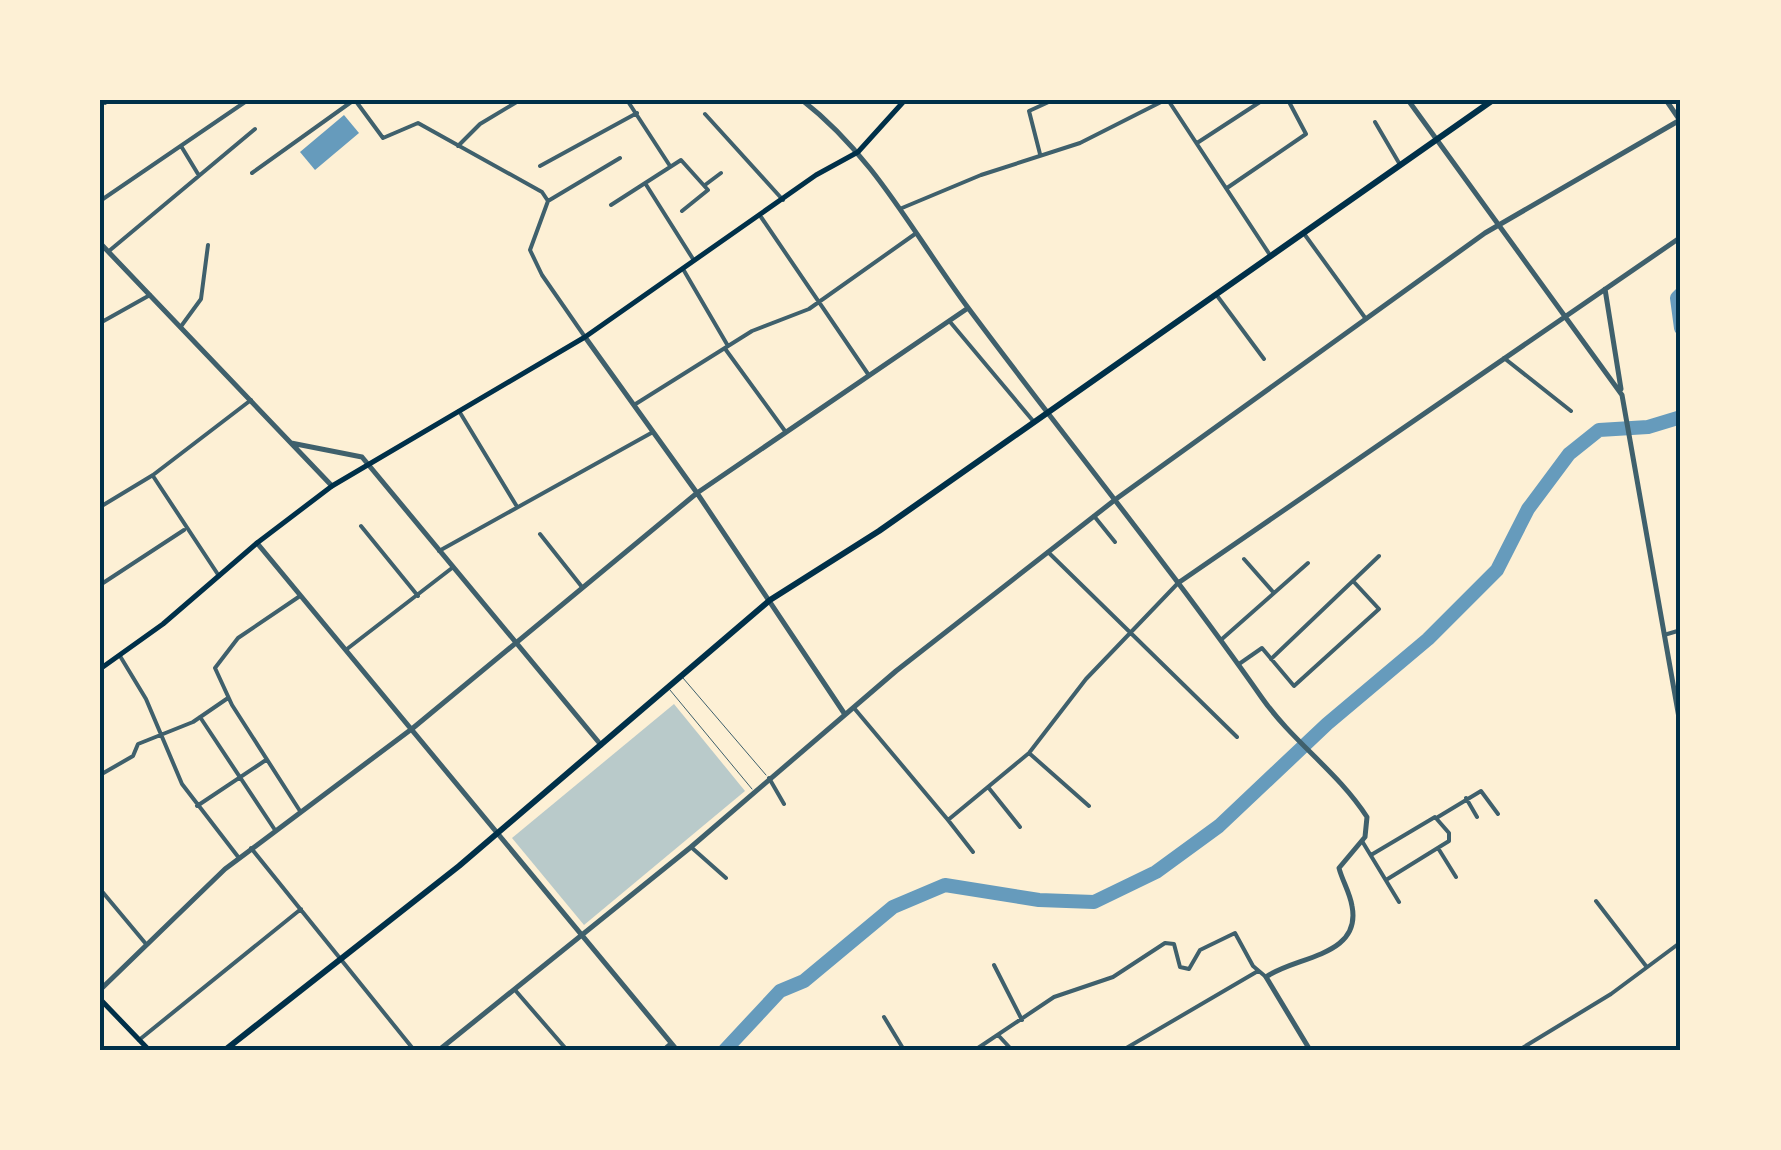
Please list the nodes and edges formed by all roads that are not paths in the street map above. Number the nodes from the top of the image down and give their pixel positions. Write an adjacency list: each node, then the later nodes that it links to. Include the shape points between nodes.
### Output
1 (248, 100): 21 (street)
2 (355, 100): 22 (street, via 383,138 415,122); 30 (street)
3 (520, 100): 22 (street)
4 (628, 100): 14 (street)
5 (802, 100): 23 (street)
6 (905, 100): 23 (main road)
7 (1054, 100): 24 (street, via 1029,112)
8 (1167, 100): 20 (street); 24 (street, via 1080,143)
9 (1263, 100): 20 (street)
10 (1288, 100): 34 (street, via 1306,134)
11 (1408, 100): 19 (street)
12 (1492, 100): 19 (main road)
13 (1666, 100): 16 (street)
14 (637, 113): 26 (street); 27 (street)
15 (705, 114): 35 (street)
16 (1681, 121): 42 (street)
17 (1374, 122): 28 (street)
18 (255, 129): 31 (street)
19 (1436, 140): 28 (main road); 42 (street)
20 (1196, 143): 34 (street)
21 (181, 146): 31 (street); 36 (street)
22 (458, 146): 37 (street)
23 (858, 152): 35 (main road); 39 (street)
24 (1040, 154): 39 (street)
25 (620, 158): 37 (street)
26 (540, 166)
27 (670, 166): 32 (street); 33 (street, via 683,161)
28 (1401, 167): 44 (main road)
29 (721, 172): 33 (street)
30 (252, 173)
31 (198, 174): 48 (street)
32 (645, 182): 38 (street); 50 (street)
33 (705, 186): 40 (street, via 708,192)
34 (1227, 188): 49 (street)
35 (783, 200): 41 (main road)
36 (100, 201)
37 (548, 201): 62 (street, via 531,253)
38 (612, 205)
39 (902, 208): 43 (street)
40 (682, 211)
41 (762, 217): 50 (main road); 55 (street)
42 (1500, 224): 57 (street); 58 (street)
43 (917, 232): 55 (street); 56 (street)
44 (1304, 234): 49 (main road); 58 (street)
45 (1681, 237): 52 (street)
46 (100, 243): 48 (street)
47 (208, 245): 61 (street, via 201,299)
48 (108, 252): 53 (street)
49 (1272, 257): 54 (main road)
50 (694, 261): 51 (main road)
51 (682, 269): 62 (main road); 63 (street)
52 (1605, 288): 57 (street); 67 (street)
53 (150, 295): 60 (street); 61 (street)
54 (1218, 297): 65 (street); 72 (main road)
55 (816, 303): 63 (street); 66 (street)
56 (968, 308): 59 (street); 72 (street)
57 (1566, 315): 64 (street); 67 (street)
58 (1366, 319): 81 (street)
59 (950, 322): 66 (street); 73 (street)
60 (100, 324)
61 (182, 325): 68 (street)
62 (585, 337): 69 (street); 70 (main road)
63 (726, 347): 69 (street); 74 (street)
64 (1504, 358): 71 (street); 98 (street)
65 (1264, 359)
66 (868, 375): 74 (street)
67 (1622, 395): 107 (street)
68 (250, 400): 76 (street); 78 (street)
69 (634, 406): 75 (street)
70 (459, 410): 77 (main road); 82 (street)
71 (1570, 411)
72 (1049, 412): 73 (main road); 81 (street)
73 (1034, 422): 104 (main road, via 880,532)
74 (785, 431): 80 (street)
75 (653, 432): 80 (street); 82 (street)
76 (291, 443): 77 (street, via 349,452); 79 (street)
77 (369, 464): 79 (main road); 90 (street)
78 (153, 475): 83 (street); 86 (street)
79 (332, 486): 88 (main road)
80 (697, 493): 100 (street); 104 (street)
81 (1116, 499): 84 (street); 98 (street)
82 (516, 505): 90 (street)
83 (100, 507)
84 (1094, 516): 89 (street); 91 (street)
85 (361, 526): 103 (street)
86 (186, 529): 96 (street); 99 (street)
87 (540, 534): 100 (street)
88 (257, 542): 96 (main road); 102 (street)
89 (1115, 542)
90 (438, 552): 95 (street)
91 (1048, 552): 106 (street); 118 (street)
92 (1379, 556): 97 (street)
93 (1244, 559): 101 (street)
94 (1308, 563): 101 (street)
95 (452, 568): 103 (street); 109 (street)
96 (220, 576): 111 (main road)
97 (1354, 581): 112 (street); 112 (street, via 1379,609 1294,686)
98 (1180, 582): 106 (street); 108 (street)
99 (100, 585)
100 (582, 587): 109 (street)
101 (1274, 593): 108 (street)
102 (302, 595): 110 (street); 117 (street, via 217,660)
103 (418, 596): 110 (street)
104 (770, 600): 115 (main road); 119 (street)
105 (1681, 630): 107 (street)
106 (1129, 633): 124 (street); 126 (street)
107 (1664, 635): 122 (street)
108 (1222, 639): 113 (street)
109 (516, 640): 121 (street); 125 (street)
110 (348, 650): 121 (street)
111 (120, 656): 114 (main road); 123 (street)
112 (1270, 659): 113 (street, via 1258,648)
113 (1239, 664): 145 (street, via 1367,817)
114 (100, 669)
115 (680, 676): 116 (main road); 130 (lane)
116 (668, 687): 125 (main road); 132 (lane)
117 (228, 698): 120 (street); 127 (street)
118 (852, 706): 119 (street); 141 (street)
119 (844, 713): 130 (street)
120 (200, 717): 123 (street); 129 (street)
121 (413, 728): 137 (street); 144 (street)
122 (1681, 728)
123 (160, 736): 128 (street, via 138,744 134,756); 135 (street)
124 (1238, 737)
125 (601, 746): 144 (main road)
126 (1029, 752): 131 (street); 136 (street)
127 (266, 760): 129 (street); 137 (street)
128 (100, 775)
129 (238, 777): 135 (street); 143 (street)
130 (769, 778): 132 (street); 134 (street)
131 (988, 787): 141 (street); 142 (street)
132 (754, 791): 146 (street)
133 (1466, 798): 138 (street, via 1484,792); 139 (street); 140 (street)
134 (784, 804)
135 (197, 806): 151 (street)
136 (1089, 806)
137 (300, 811): 143 (street)
138 (1498, 814)
139 (1438, 817): 148 (street, via 1450,837); 150 (street)
140 (1477, 818)
141 (948, 820): 149 (street)
142 (1020, 826)
143 (275, 830): 147 (street)
144 (498, 834): 159 (street); 162 (main road)
145 (1362, 841): 150 (street); 166 (street, via 1338,868 1353,910 1348,934 1330,950)
146 (691, 847): 153 (street); 159 (street)
147 (252, 848): 151 (street); 158 (street)
148 (1438, 848): 152 (street); 154 (street)
149 (973, 852)
150 (1370, 855): 154 (street)
151 (238, 858): 161 (street)
152 (1456, 877)
153 (726, 878)
154 (1386, 880): 157 (street)
155 (100, 890): 161 (street)
156 (1596, 901): 164 (street)
157 (1399, 902)
158 (301, 910): 162 (street); 173 (street)
159 (584, 934): 168 (street); 174 (street)
160 (1681, 942): 164 (street)
161 (146, 944): 167 (street)
162 (341, 959): 176 (main road); 177 (street)
163 (994, 965): 171 (street)
164 (1646, 966): 187 (street)
165 (1258, 971): 166 (street); 171 (street, via 1235,934 1200,950 1189,969 1180,967 1174,944 1165,943 1113,977 1060,994); 185 (street)
166 (1266, 977): 186 (street)
167 (100, 990)
168 (515, 990): 178 (street); 179 (street)
169 (100, 999): 173 (main road)
170 (884, 1018): 182 (street)
171 (1022, 1020): 172 (street)
172 (998, 1035): 183 (street); 184 (street)
173 (139, 1040): 175 (main road)
174 (671, 1042): 180 (street); 181 (street)
175 (149, 1050)
176 (225, 1050)
177 (414, 1050)
178 (440, 1050)
179 (567, 1050)
180 (663, 1050)
181 (677, 1050)
182 (904, 1050)
183 (975, 1050)
184 (1012, 1050)
185 (1122, 1050)
186 (1310, 1050)
187 (1519, 1050)

